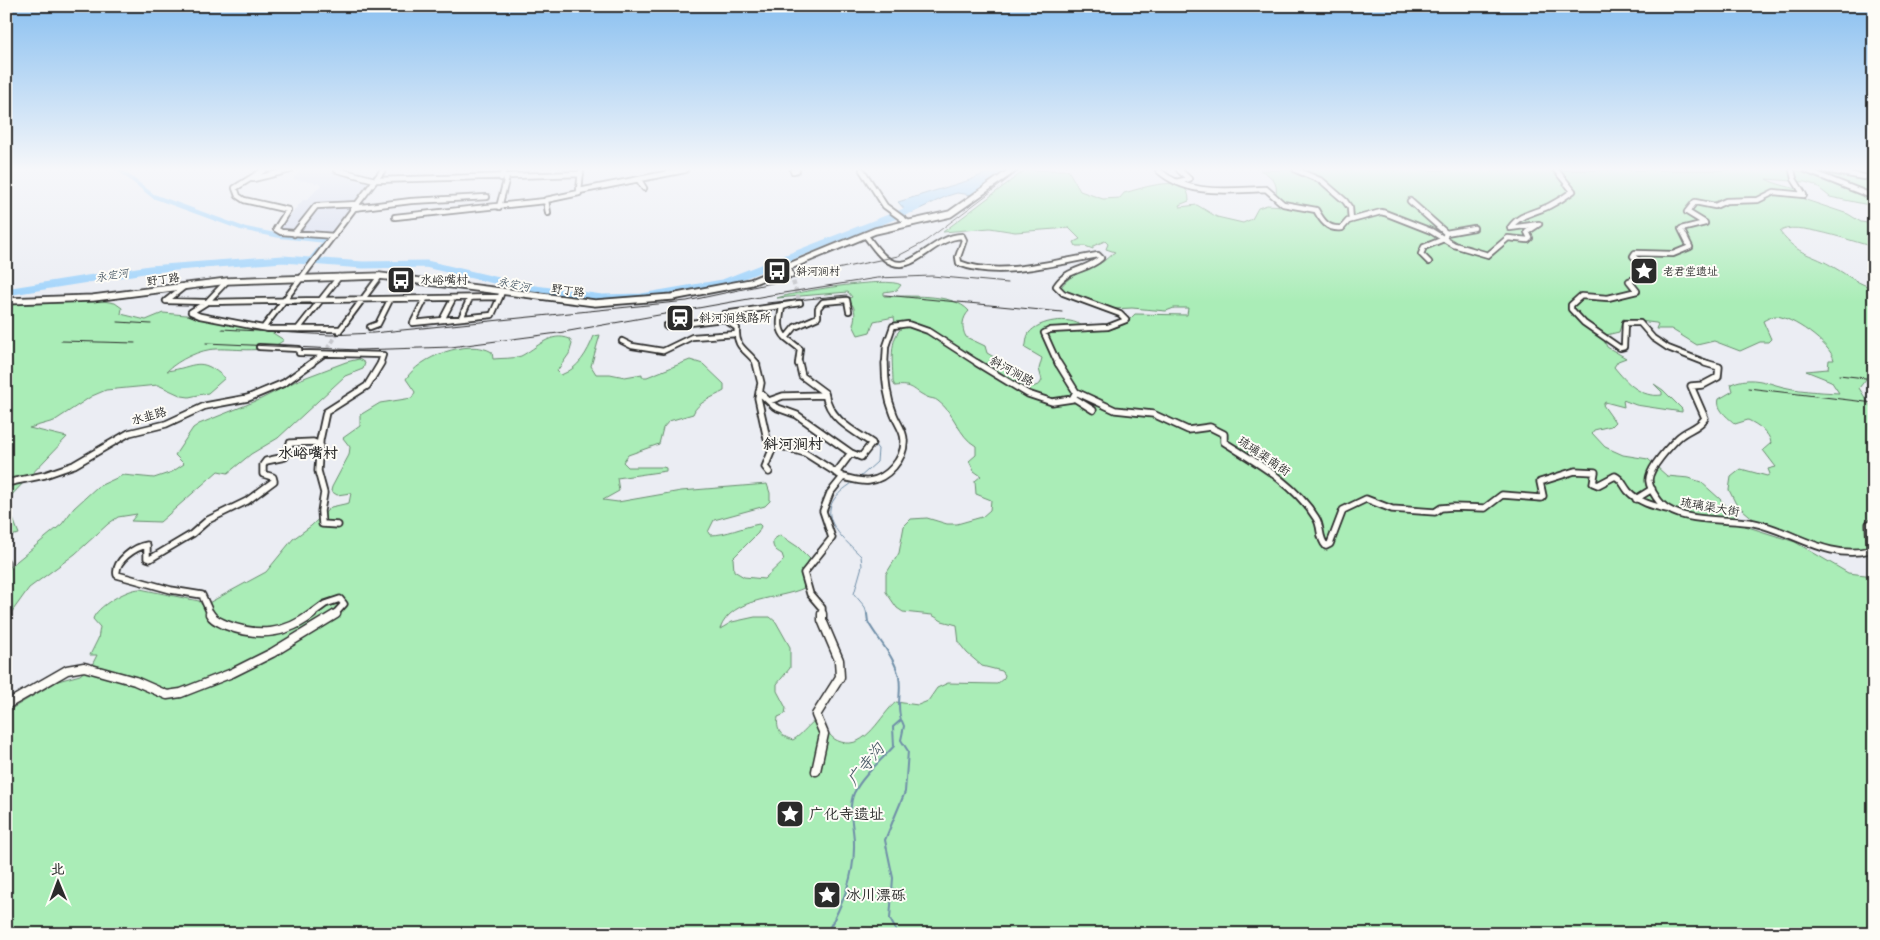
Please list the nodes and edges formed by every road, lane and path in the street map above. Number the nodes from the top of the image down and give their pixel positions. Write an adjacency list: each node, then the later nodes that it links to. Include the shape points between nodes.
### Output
1 (286, 214): 19 (street, via 276,229)
2 (310, 214): 19 (street)
3 (350, 214): 21 (street)
4 (427, 214): 14 (street)
5 (896, 214): 16 (street)
6 (941, 214): 16 (main road, 野丁路)
7 (1318, 214): 15 (street, via 1322,222 1334,229 1342,228)
8 (1352, 214): 15 (street)
9 (1374, 214): 15 (street)
10 (1386, 214): 22 (street)
11 (1424, 214): 18 (street)
12 (1529, 214): 22 (street, via 1510,228 1539,224 1527,232 1530,238 1508,238 1488,255)
13 (1690, 214): 68 (street, via 1705,223 1681,229 1690,247 1673,254 1633,254 1649,271 1629,281 1637,291 1608,298 1581,296 1571,306 1584,323 1620,348 1624,348 1625,323 1640,322 1651,337 1673,350 1719,367 1718,377 1703,385 1691,386 1705,418 1693,432 1678,438 1658,462 1648,479)
14 (394, 217)
15 (1351, 220)
16 (906, 221): 20 (main road, 野丁路)
17 (1474, 228): 18 (street)
18 (1446, 233): 22 (street)
19 (294, 234): 21 (street)
20 (865, 235): 24 (main road, 野丁路); 58 (street, via 884,257 897,263 917,261 934,244 955,235 962,236 964,240 959,263 971,268 1017,269 1099,256 1101,260 1069,272 1056,286 1063,294 1120,314 1126,320 1108,327 1050,330 1043,335)
21 (334, 236): 28 (street)
22 (1444, 239): 23 (street, via 1422,248 1421,254)
23 (1430, 262)
24 (788, 268): 26 (street); 31 (main road, 野丁路, via 723,288 606,303)
25 (380, 276): 27 (main road, 野丁路); 31 (main road, 野丁路); 39 (street)
26 (791, 276)
27 (338, 277): 28 (main road, 野丁路); 38 (street)
28 (302, 278): 29 (main road, 野丁路); 37 (street)
29 (226, 281): 30 (main road, 野丁路); 40 (street)
30 (184, 286): 36 (main road, 野丁路, via 93,298); 40 (street, via 166,302)
31 (501, 294): 32 (street); 42 (street, via 492,315)
32 (470, 298): 34 (street); 42 (street)
33 (425, 299): 34 (street); 35 (street); 44 (street, via 413,323)
34 (453, 299): 44 (street)
35 (390, 300): 39 (street); 47 (street, via 378,324)
36 (6, 301)
37 (285, 301): 38 (street); 40 (street); 46 (street)
38 (321, 301): 39 (street); 48 (street)
39 (363, 301): 48 (street, via 339,330)
40 (207, 302): 46 (street, via 191,312)
41 (849, 311): 50 (street, via 847,300 822,302 818,317 796,327)
42 (462, 318): 44 (street)
43 (723, 319): 45 (street); 49 (street, via 737,328); 50 (street, via 724,314 798,303 784,306 780,314 780,332)
44 (442, 320)
45 (666, 326)
46 (264, 327): 48 (street)
47 (370, 327)
48 (298, 329)
49 (737, 334): 51 (street, via 692,337 662,351); 56 (street, via 741,349 757,365)
50 (788, 337): 57 (street, via 800,349 797,369 801,377)
51 (622, 341)
52 (259, 347): 53 (street, via 299,348 298,353)
53 (348, 353): 55 (street, via 328,354); 62 (street, via 383,355 379,369 367,386 326,412)
54 (324, 354): 55 (street, 水韭路)
55 (306, 367): 67 (street, 水韭路, via 284,383 248,398 205,406 166,424 129,433 74,465)
56 (759, 392): 59 (street); 61 (street)
57 (825, 395): 59 (street, via 783,396); 63 (street, via 830,410 847,428 872,443 861,457)
58 (1075, 395): 60 (street); 66 (street, 斜河涧路, via 1062,403 1040,399 991,374 923,327 897,324 887,343 886,372 890,400 904,444 898,461 884,477 872,481); 69 (street, 琉璃渠南街, via 1115,410 1153,414 1188,430 1203,426 1215,428 1224,434 1224,442 1279,477 1294,492 1317,519 1321,541 1326,546 1330,544 1342,510 1366,499 1403,511 1435,512 1453,507 1481,509 1502,495 1541,498 1540,482 1563,474 1592,471 1596,475 1594,483 1599,486 1611,478 1620,478 1624,488)
59 (769, 402): 63 (street, via 797,416)
60 (1093, 410)
61 (767, 439): 64 (street, via 772,450 765,467); 65 (street, 斜河涧路, via 805,453)
62 (320, 445): 72 (street, via 318,470 324,493 322,524); 75 (street, via 313,442 290,443 285,456 266,461 263,465 263,474 273,477 274,481 267,487 208,520 192,534 150,559 147,558 147,546 142,546 130,553 116,571 117,575 131,580 202,594 212,618 239,631 256,634 283,631 340,598 344,604 336,614 272,653 181,693 167,695 135,681 84,666 67,670)
63 (851, 453): 65 (street)
64 (769, 472)
65 (836, 473): 66 (street, 斜河涧路)
66 (843, 477): 76 (street, via 830,493 823,511 832,538 804,573 810,594 822,608 822,620 839,660 840,677 816,716 824,734)
67 (6, 483)
68 (1652, 488): 69 (street); 70 (street, 琉璃渠大街)
69 (1636, 499): 70 (street, via 1648,506)
70 (1667, 509): 71 (street, 琉璃渠大街, via 1757,524 1829,549 1855,554 1870,550 1869,524)
71 (1874, 522)
72 (338, 525)
73 (6, 562): 74 (street)
74 (6, 566)
75 (6, 705)
76 (816, 771)

